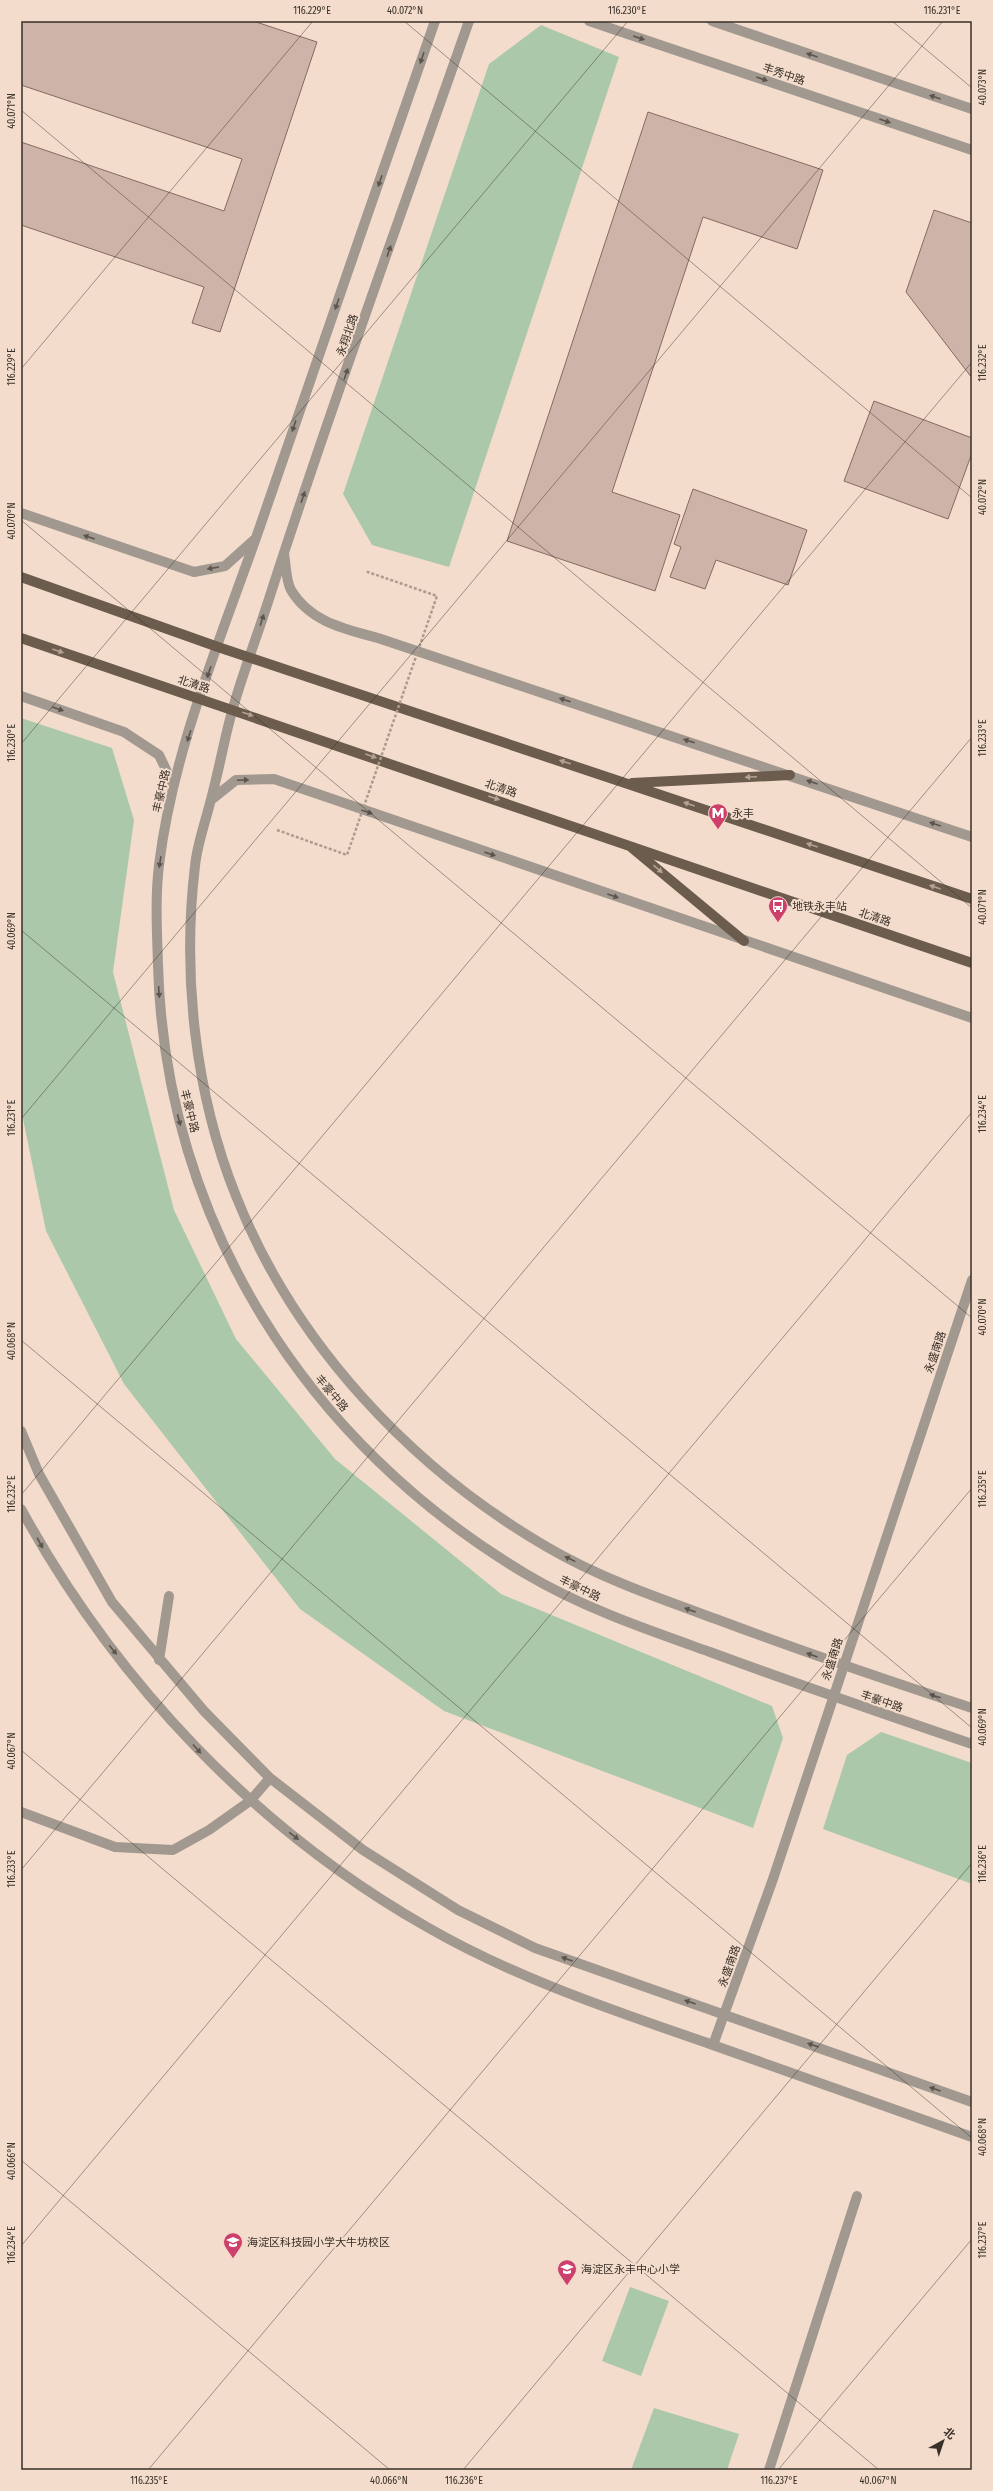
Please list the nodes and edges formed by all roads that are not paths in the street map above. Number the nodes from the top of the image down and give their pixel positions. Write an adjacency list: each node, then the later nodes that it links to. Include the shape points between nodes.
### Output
1 (435, 21): 8 (street, 永翔北路, one-way to 8)
2 (469, 21): 9 (street, 永翔北路, one-way to 2)
3 (589, 21): 6 (street, 丰秀中路, one-way to 6)
4 (712, 21): 5 (street, one-way to 4)
5 (972, 109)
6 (972, 150)
7 (21, 514): 8 (street, one-way to 7, via 225,566 194,572)
8 (255, 539): 12 (street, 永翔北路)
9 (284, 553): 13 (street, 永翔北路, one-way to 9); 17 (street, one-way to 9, via 334,625 309,613 290,590)
10 (21, 577): 12 (main road)
11 (21, 638): 15 (main road, 北清路, one-way to 15)
12 (218, 646): 13 (main road); 15 (street, 丰豪中路, one-way to 15)
13 (250, 657): 16 (street, 永翔北路); 18 (main road, one-way to 13)
14 (21, 696): 19 (street, one-way to 19, via 124,732 159,755)
15 (200, 698): 16 (main road, 北清路); 19 (street, 丰豪中路, one-way to 19)
16 (233, 709): 20 (street, 丰豪中路); 22 (main road, 北清路, one-way to 22)
17 (790, 775): 18 (main road, one-way to 18); 21 (street, one-way to 17)
18 (627, 783): 23 (main road, one-way to 18)
19 (173, 784): 33 (street, 丰豪中路, one-way to 33, via 159,868 157,926 158,991 164,1050 174,1101 189,1157 228,1255 255,1308 288,1358 330,1411 375,1458 421,1500 471,1538 530,1576 615,1618)
20 (211, 800): 24 (street, one-way to 24, via 236,780 274,779); 32 (street, 丰豪中路, one-way to 20, via 624,1585 551,1549 487,1510 434,1466 377,1413 335,1366 273,1272 237,1200 219,1148 209,1107 197,1047 192,985 191,918 195,860)
21 (972, 836)
22 (628, 844): 24 (main road, one-way to 24); 25 (main road, 北清路)
23 (972, 899)
24 (744, 941): 26 (street)
25 (972, 963)
26 (972, 1018)
27 (972, 1280): 32 (street, 永盛南路)
28 (21, 1431): 31 (street, via 39,1474 112,1602)
29 (21, 1509): 37 (street, one-way to 37, via 48,1558 100,1634 143,1688 205,1758)
30 (169, 1596): 31 (street)
31 (159, 1660): 36 (street, via 204,1711)
32 (842, 1666): 33 (street, 永盛南路); 34 (street, 丰豪中路, one-way to 32)
33 (832, 1697): 35 (street, 丰豪中路); 39 (street, 永盛南路, via 773,1879)
34 (972, 1708)
35 (972, 1744)
36 (270, 1778): 37 (street); 39 (street, one-way to 36, via 535,1948 458,1910 363,1850)
37 (250, 1801): 38 (street, via 209,1830 172,1850 115,1847); 40 (street, one-way to 40, via 342,1874 428,1928 516,1972)
38 (21, 1812)
39 (724, 2014): 40 (street, 永盛南路); 41 (street, one-way to 39)
40 (713, 2045): 42 (street)
41 (972, 2102)
42 (972, 2137)
43 (857, 2196): 44 (street)
44 (769, 2470)

